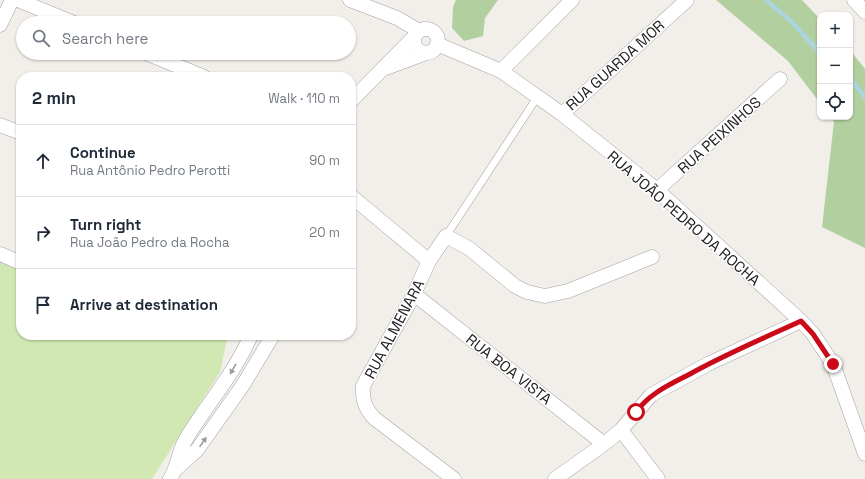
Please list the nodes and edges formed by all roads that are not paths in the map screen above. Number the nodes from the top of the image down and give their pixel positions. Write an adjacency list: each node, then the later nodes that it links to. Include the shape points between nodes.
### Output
1 (12, 0): 9 (street)
2 (18, 0): 8 (street)
3 (572, 0): 15 (street)
4 (687, 0): 19 (street, RUA GUARDA MOR)
5 (854, 0): 7 (street)
6 (359, 2): 10 (street, via 397,18)
7 (865, 12)
8 (57, 16)
9 (0, 26)
10 (417, 34): 11 (street, via 414,44 418,50); 11 (street, via 426,29 432,31 437,37); 13 (street)
11 (433, 48): 13 (street); 15 (street, RUA JOÃO PEDRO DA ROCHA)
12 (163, 60): 14 (street)
13 (384, 69): 17 (street)
14 (192, 72)
15 (500, 72): 18 (street, RUA JOÃO PEDRO DA ROCHA)
16 (780, 79): 22 (street, RUA PEIXINHOS)
17 (356, 96)
18 (538, 96): 19 (street, RUA JOÃO PEDRO DA ROCHA); 24 (lane)
19 (562, 114): 22 (street, RUA JOÃO PEDRO DA ROCHA)
20 (0, 125): 21 (street)
21 (16, 131)
22 (657, 190): 30 (street, RUA JOÃO PEDRO DA ROCHA)
23 (356, 200): 28 (street, RUA ALMENARA)
24 (446, 236): 26 (street, via 470,249 515,286 545,296 568,291); 28 (street)
25 (0, 254): 27 (street)
26 (652, 257)
27 (16, 261)
28 (429, 261): 29 (street, RUA ALMENARA)
29 (414, 294): 34 (street, RUA BOA VISTA); 37 (street, RUA ALMENARA, via 363,386 362,399 374,418)
30 (801, 321): 33 (street, via 668,385 643,403); 35 (street, RUA JOÃO PEDRO DA ROCHA, via 833,364)
31 (248, 340): 36 (street, one-way to 36, via 233,369 186,440)
32 (270, 340): 36 (street, one-way to 32, via 197,450 243,385)
33 (620, 430): 34 (street); 39 (street)
34 (604, 444): 38 (street)
35 (865, 454)
36 (173, 474)
37 (454, 479)
38 (555, 479)
39 (658, 479)

